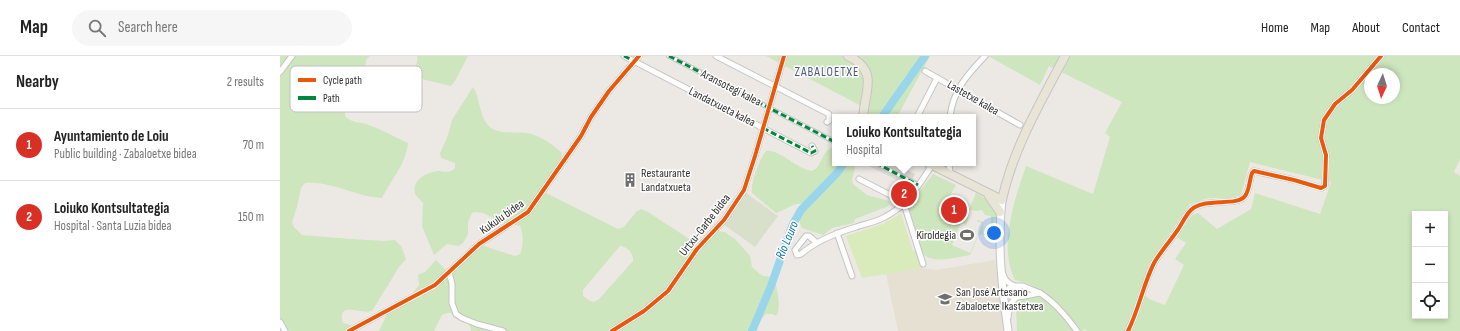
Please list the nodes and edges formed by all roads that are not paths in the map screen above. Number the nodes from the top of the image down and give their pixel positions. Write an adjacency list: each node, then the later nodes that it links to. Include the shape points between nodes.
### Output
1 (292, 56): 13 (street)
2 (624, 56): 11 (street, Landatxueta kalea)
3 (639, 56): 11 (street, Kukulu bidea)
4 (669, 56): 17 (street, Aransotegi kalea)
5 (716, 56): 15 (street)
6 (784, 56): 15 (street, Urtxu-Garbe bidea)
7 (850, 56): 18 (main road, via 864,68 868,78)
8 (985, 56): 16 (street, via 964,79)
9 (1065, 56): 31 (main road, via 1031,120)
10 (1381, 56): 55 (street, via 1352,90 1335,104 1324,120 1321,138 1326,155 1325,186 1317,188 1254,171 1243,198 1237,201 1202,204 1192,209 1155,262)
11 (634, 61): 23 (street, Landatxueta kalea); 42 (street, Kukulu bidea, via 609,91 532,208 479,244)
12 (925, 71): 14 (street, Lastetxe kalea)
13 (280, 72)
14 (937, 78): 16 (street, Lastetxe kalea); 19 (street)
15 (775, 86): 17 (street, Urtxu-Garbe bidea); 21 (street, via 829,114)
16 (958, 90): 20 (street); 22 (street, Lastetxe kalea)
17 (769, 107): 23 (street, Urtxu-Garbe bidea); 24 (street, Aransotegi kalea)
18 (864, 114)
19 (918, 114)
20 (950, 114)
21 (827, 122)
22 (1020, 126)
23 (763, 128): 25 (street, Landatxueta kalea, via 811,153 815,150); 53 (street, Urtxu-Garbe bidea, via 748,182 724,220 697,249 668,291 644,311)
24 (832, 140)
25 (812, 146)
26 (882, 166): 33 (street)
27 (929, 166): 33 (street)
28 (934, 166): 30 (main road)
29 (950, 166): 30 (street)
30 (950, 174): 34 (main road)
31 (1008, 177): 34 (main road, via 998,189); 35 (main road)
32 (859, 179): 36 (street)
33 (918, 185): 36 (street)
34 (988, 194): 35 (main road); 37 (main road)
35 (1002, 200): 37 (main road)
36 (904, 204): 38 (street, via 884,218); 40 (street)
37 (1000, 212): 41 (main road)
38 (837, 233): 39 (street); 43 (street)
39 (817, 243)
40 (923, 264)
41 (1001, 270): 44 (street, via 1006,280); 45 (main road)
42 (449, 272): 51 (street, Kukulu bidea, via 435,285); 52 (street, via 452,303 456,314 477,324)
43 (852, 276)
44 (1015, 286): 45 (street, via 1008,288); 46 (street, via 1023,286); 47 (street, via 1020,292)
45 (1004, 293): 47 (street); 49 (main road)
46 (1040, 293): 47 (street); 54 (street, via 1057,307)
47 (1017, 298): 49 (street, via 1012,300 1009,308)
48 (280, 322): 50 (street)
49 (1008, 328)
50 (285, 331)
51 (349, 331)
52 (503, 331)
53 (612, 331)
54 (1077, 331)
55 (1128, 331)

